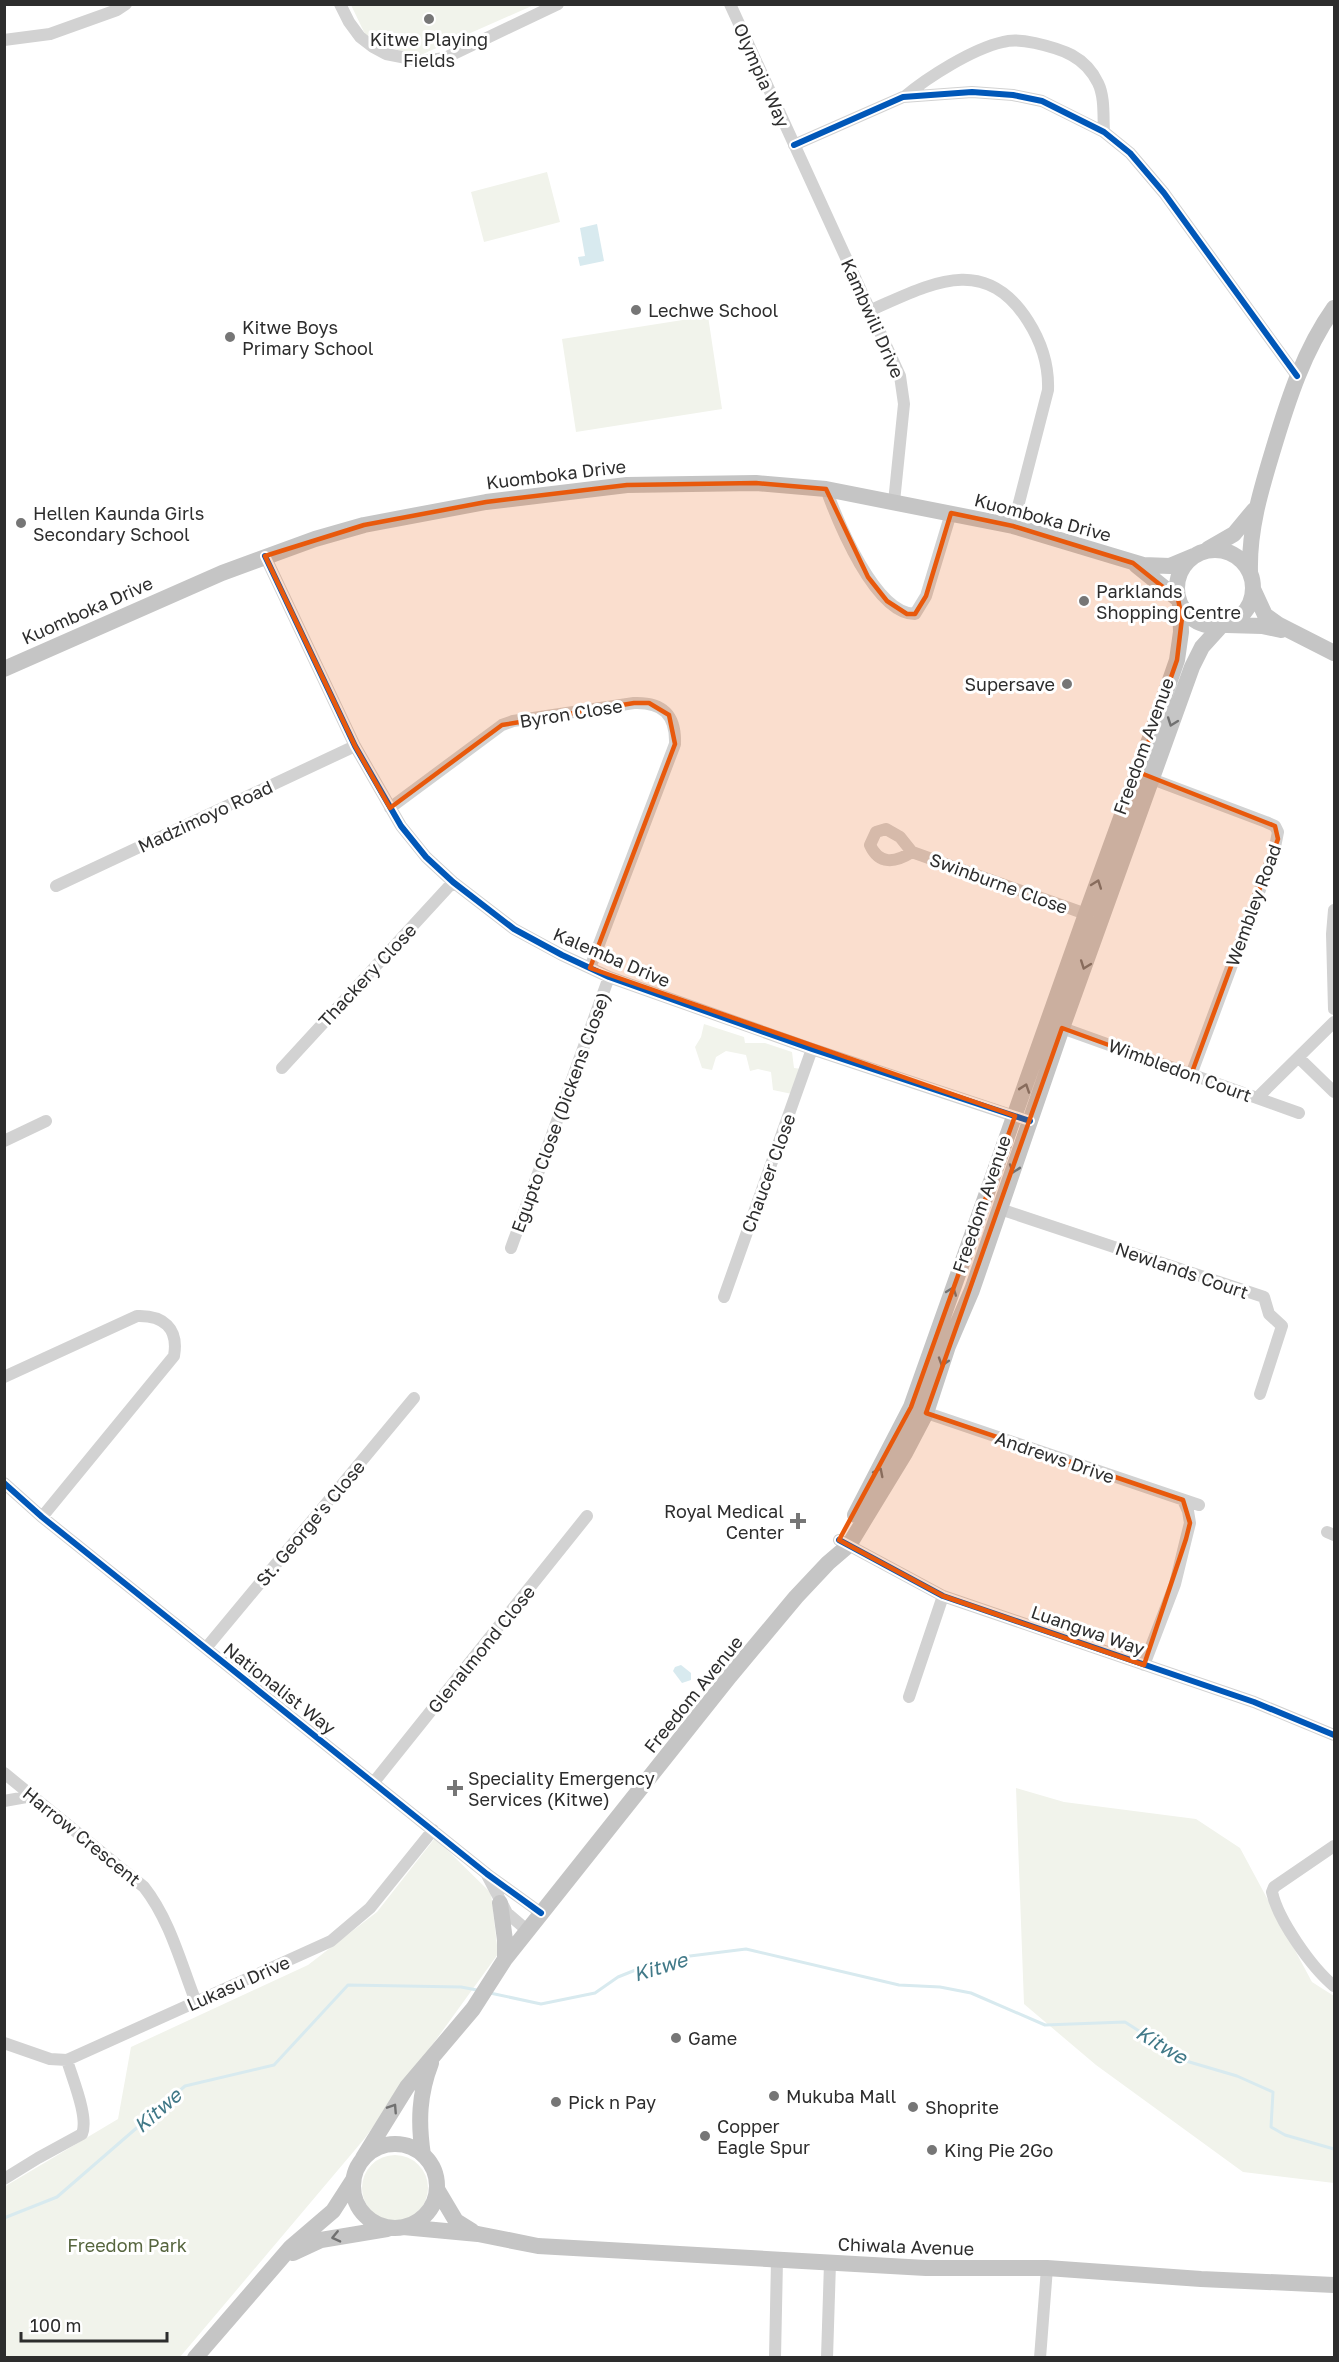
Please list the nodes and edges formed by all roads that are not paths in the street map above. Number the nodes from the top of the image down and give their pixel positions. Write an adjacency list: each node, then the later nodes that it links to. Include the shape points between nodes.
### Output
1 (126, 4): 5 (street, via 50,34)
2 (340, 4): 3 (street, via 360,37 373,47 386,54 422,61 445,58)
3 (558, 4)
4 (730, 4): 8 (street, Olympia Way)
5 (4, 40)
6 (903, 98): 7 (street, via 972,92 1013,94 1042,101); 7 (street, via 926,78 975,53 1004,41 1027,42 1063,49 1081,60 1099,83); 8 (street)
7 (1104, 132): 11 (street, via 1130,153 1164,193)
8 (794, 145): 10 (street, Kambwili Drive)
9 (1335, 308): 11 (main road, via 1321,326)
10 (871, 310): 13 (street, Kambwili Drive, via 903,390); 16 (street, via 934,283 966,279 1001,290 1023,314 1042,347 1048,390)
11 (1297, 376): 14 (main road)
12 (826, 489): 13 (main road, Kuomboka Drive); 15 (street, via 842,530 868,577 899,612 915,614 926,596); 18 (main road, Kuomboka Drive, via 691,483 554,492 364,525)
13 (894, 502): 15 (main road, Kuomboka Drive)
14 (1256, 508): 17 (main road, via 1234,534); 20 (main road)
15 (951, 513): 16 (main road, Kuomboka Drive)
16 (1013, 526): 19 (main road, Kuomboka Drive)
17 (1199, 553): 19 (main road, via 1170,566); 20 (main road, via 1215,549 1236,555); 22 (main road, via 1179,575)
18 (265, 556): 27 (main road, Kuomboka Drive); 28 (street, Kalemba Drive)
19 (1133, 563): 22 (main road)
20 (1250, 571): 21 (main road)
21 (1254, 591): 23 (main road, via 1246,612); 24 (main road, via 1266,615)
22 (1179, 602): 23 (main road, via 1194,620 1204,625); 26 (main road)
23 (1224, 625): 24 (main road, via 1262,626); 26 (main road)
24 (1294, 633): 25 (main road)
25 (1335, 653)
26 (1184, 664): 29 (main road, Freedom Avenue, one-way to 29); 30 (main road, Freedom Avenue)
27 (4, 669)
28 (355, 746): 31 (street, Kalemba Drive); 35 (street, Madzimoyo Road)
29 (1152, 778): 33 (main road, Freedom Avenue); 46 (street, Wembley Road, via 1266,822 1278,832)
30 (1126, 804): 33 (main road); 37 (main road, Freedom Avenue, one-way to 30)
31 (390, 808): 34 (street, Kalemba Drive, via 426,857); 38 (street, Byron Close, via 502,725 634,703 660,707 669,715 675,731 673,752)
32 (912, 852): 37 (street, Swinburne Close)
33 (1121, 865): 42 (main road, Freedom Avenue, one-way to 42)
34 (453, 882): 38 (street, Kalemba Drive, via 514,929); 45 (street, Thackery Close)
35 (56, 886)
36 (1335, 910): 40 (street)
37 (1086, 914): 50 (main road, Freedom Avenue, one-way to 37)
38 (590, 968): 39 (street, Kalemba Drive)
39 (609, 976): 43 (street, Kalemba Drive); 54 (street, Egupto Close (Dickens Close))
40 (1335, 1009)
41 (1335, 1022): 44 (street)
42 (1062, 1028): 46 (street, Wimbledon Court); 50 (main road, Freedom Avenue)
43 (812, 1049): 50 (street, Kalemba Drive); 55 (street, Chaucer Close)
44 (1299, 1058): 47 (street); 48 (street)
45 (282, 1068)
46 (1191, 1075): 48 (street, Wimbledon Court)
47 (1335, 1092)
48 (1257, 1098): 49 (street, Wimbledon Court)
49 (1299, 1113)
50 (1023, 1119): 53 (main road, Freedom Avenue, one-way to 53); 59 (main road, Freedom Avenue, one-way to 50)
51 (46, 1121): 52 (street)
52 (4, 1141)
53 (1000, 1209): 57 (street, Newlands Court, via 1264,1297 1269,1314 1282,1326); 59 (main road, Freedom Avenue, one-way to 59, via 972,1290)
54 (511, 1248)
55 (724, 1297)
56 (4, 1377): 64 (street, via 137,1316 161,1318 176,1346 174,1356)
57 (1260, 1394)
58 (414, 1398): 67 (street, St. George's Close)
59 (919, 1410): 61 (street, Andrews Drive); 65 (main road, Freedom Avenue, via 867,1496)
60 (4, 1483): 64 (street, Nationalist Way)
61 (1183, 1500): 62 (street, Andrews Drive); 68 (street, via 1190,1523 1175,1584)
62 (1199, 1505)
63 (587, 1516): 72 (street, Glenalmond Close)
64 (42, 1517): 67 (street, Nationalist Way)
65 (844, 1543): 66 (street, Luangwa Way); 79 (main road, Freedom Avenue, via 730,1676)
66 (943, 1596): 68 (street, Luangwa Way); 69 (street)
67 (206, 1648): 72 (street, Nationalist Way)
68 (1144, 1665): 70 (street, Luangwa Way, via 1254,1702)
69 (909, 1697)
70 (1335, 1735)
71 (4, 1773): 73 (street, Harrow Crescent)
72 (374, 1782): 75 (street, Nationalist Way)
73 (32, 1796): 74 (street); 83 (street, Harrow Crescent, via 144,1887 163,1917)
74 (4, 1801)
75 (433, 1830): 77 (street, Nationalist Way); 83 (street, Lukasu Drive, via 370,1908 340,1935)
76 (1335, 1846): 82 (street, via 1272,1892 1302,1950)
77 (487, 1874): 78 (street); 79 (street, Nationalist Way)
78 (500, 1903): 80 (street); 81 (main road)
79 (541, 1913): 80 (main road, Freedom Avenue)
80 (528, 1931): 81 (main road, Freedom Avenue)
81 (505, 1959): 85 (main road, Freedom Avenue)
82 (1335, 1986)
83 (196, 2002): 86 (street, Lukasu Drive)
84 (4, 2043): 86 (street, via 50,2059)
85 (436, 2051): 87 (main road, Freedom Avenue, via 421,2099); 88 (main road, Freedom Avenue, one-way to 85, via 390,2110)
86 (67, 2060): 89 (street, via 83,2114 82,2134)
87 (423, 2155): 88 (main road, via 399,2144 386,2145); 91 (main road, via 434,2170)
88 (363, 2158): 90 (main road)
89 (4, 2179)
90 (353, 2179): 92 (main road, via 361,2212 370,2220); 94 (main road, via 333,2211)
91 (437, 2189): 92 (main road, via 435,2200 422,2218); 93 (main road, Chiwala Avenue, via 456,2221)
92 (397, 2228): 93 (main road, Chiwala Avenue); 94 (main road, one-way to 94, via 321,2240)
93 (478, 2234): 95 (main road, Chiwala Avenue, via 538,2246)
94 (284, 2256): 99 (main road)
95 (777, 2260): 96 (main road, Chiwala Avenue); 100 (street)
96 (830, 2263): 97 (main road, Chiwala Avenue); 101 (street)
97 (1047, 2268): 98 (main road, Chiwala Avenue); 102 (street)
98 (1335, 2285)
99 (195, 2358)
100 (775, 2358)
101 (827, 2358)
102 (1040, 2358)

